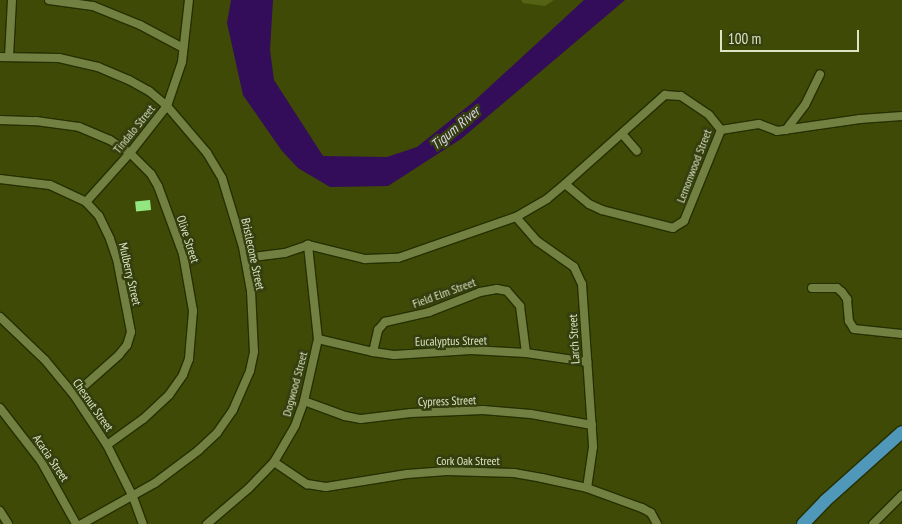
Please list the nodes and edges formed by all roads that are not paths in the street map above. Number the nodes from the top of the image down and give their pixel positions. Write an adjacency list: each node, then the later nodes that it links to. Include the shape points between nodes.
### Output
1 (12, 0): 6 (street)
2 (48, 0): 4 (street, via 93,6 140,25)
3 (190, 0): 4 (street, Tindalo Street)
4 (183, 48): 8 (street, Tindalo Street, via 182,62)
5 (0, 57): 6 (street, Bristlecone Street)
6 (9, 57): 8 (street, Bristlecone Street, via 59,58 98,67 136,84)
7 (820, 74): 12 (street, via 805,105)
8 (167, 106): 15 (street, Tindalo Street); 21 (street, Bristlecone Street, via 207,153 222,178)
9 (902, 116): 12 (street)
10 (0, 120): 15 (street, Olive Street, via 79,127)
11 (721, 130): 12 (street, via 759,124 777,131); 13 (street, Lemonwood Street, via 709,116 681,96 672,94 658,99); 17 (street, Lemonwood Street, via 684,221 674,228 588,204)
12 (786, 130)
13 (622, 134): 14 (street); 17 (street, Lemonwood Street)
14 (637, 151)
15 (130, 153): 18 (street, Tindalo Street); 34 (street, Olive Street, via 158,186 183,254 190,286 192,336 183,375 169,394 143,419)
16 (0, 179): 18 (street, Mulberry Street, via 50,185)
17 (566, 184): 19 (street, Lemonwood Street)
18 (86, 202): 29 (street, Mulberry Street, via 99,216 113,246 131,332 119,355)
19 (516, 217): 20 (street, Lemonwood Street, via 384,260 347,256); 28 (street, Larch Street, via 537,241 567,261 578,276 583,299)
20 (308, 245): 21 (street, via 285,253); 25 (street, Dogwood Street)
21 (245, 258): 38 (street, Bristlecone Street, via 251,291 254,352 250,371 233,410 217,433 199,450)
22 (812, 288): 24 (street, via 837,288 842,292 847,299 849,321 854,328)
23 (0, 317): 29 (street, Chesnut Street)
24 (902, 334)
25 (318, 339): 26 (street, Eucalyptus Street); 30 (street, Dogwood Street)
26 (372, 352): 27 (street, Eucalyptus Street, via 471,350); 27 (street, Field Elm Street, via 378,330 385,322 429,312 497,288 507,291 520,306)
27 (526, 353): 28 (street, Eucalyptus Street)
28 (587, 362): 32 (street, Larch Street)
29 (74, 395): 34 (street, Chesnut Street)
30 (304, 401): 32 (street, Cypress Street, via 361,419 483,410 531,414); 35 (street, Dogwood Street, via 295,426)
31 (0, 408): 41 (street, Acacia Street, via 41,461)
32 (592, 425): 36 (street, Larch Street, via 592,461)
33 (899, 433): 46 (highway)
34 (107, 445): 38 (street, Chesnut Street)
35 (274, 462): 36 (street, Cork Oak Street, via 316,487 447,471 514,473); 44 (street, Dogwood Street)
36 (587, 488): 45 (street, Cork Oak Street, via 642,508 651,513)
37 (902, 495): 47 (street)
38 (133, 497): 42 (street, Bristlecone Street); 43 (street, Chesnut Street)
39 (0, 510): 40 (street)
40 (8, 524)
41 (76, 524)
42 (82, 524)
43 (143, 524)
44 (207, 524)
45 (657, 524)
46 (803, 524)
47 (876, 524)

